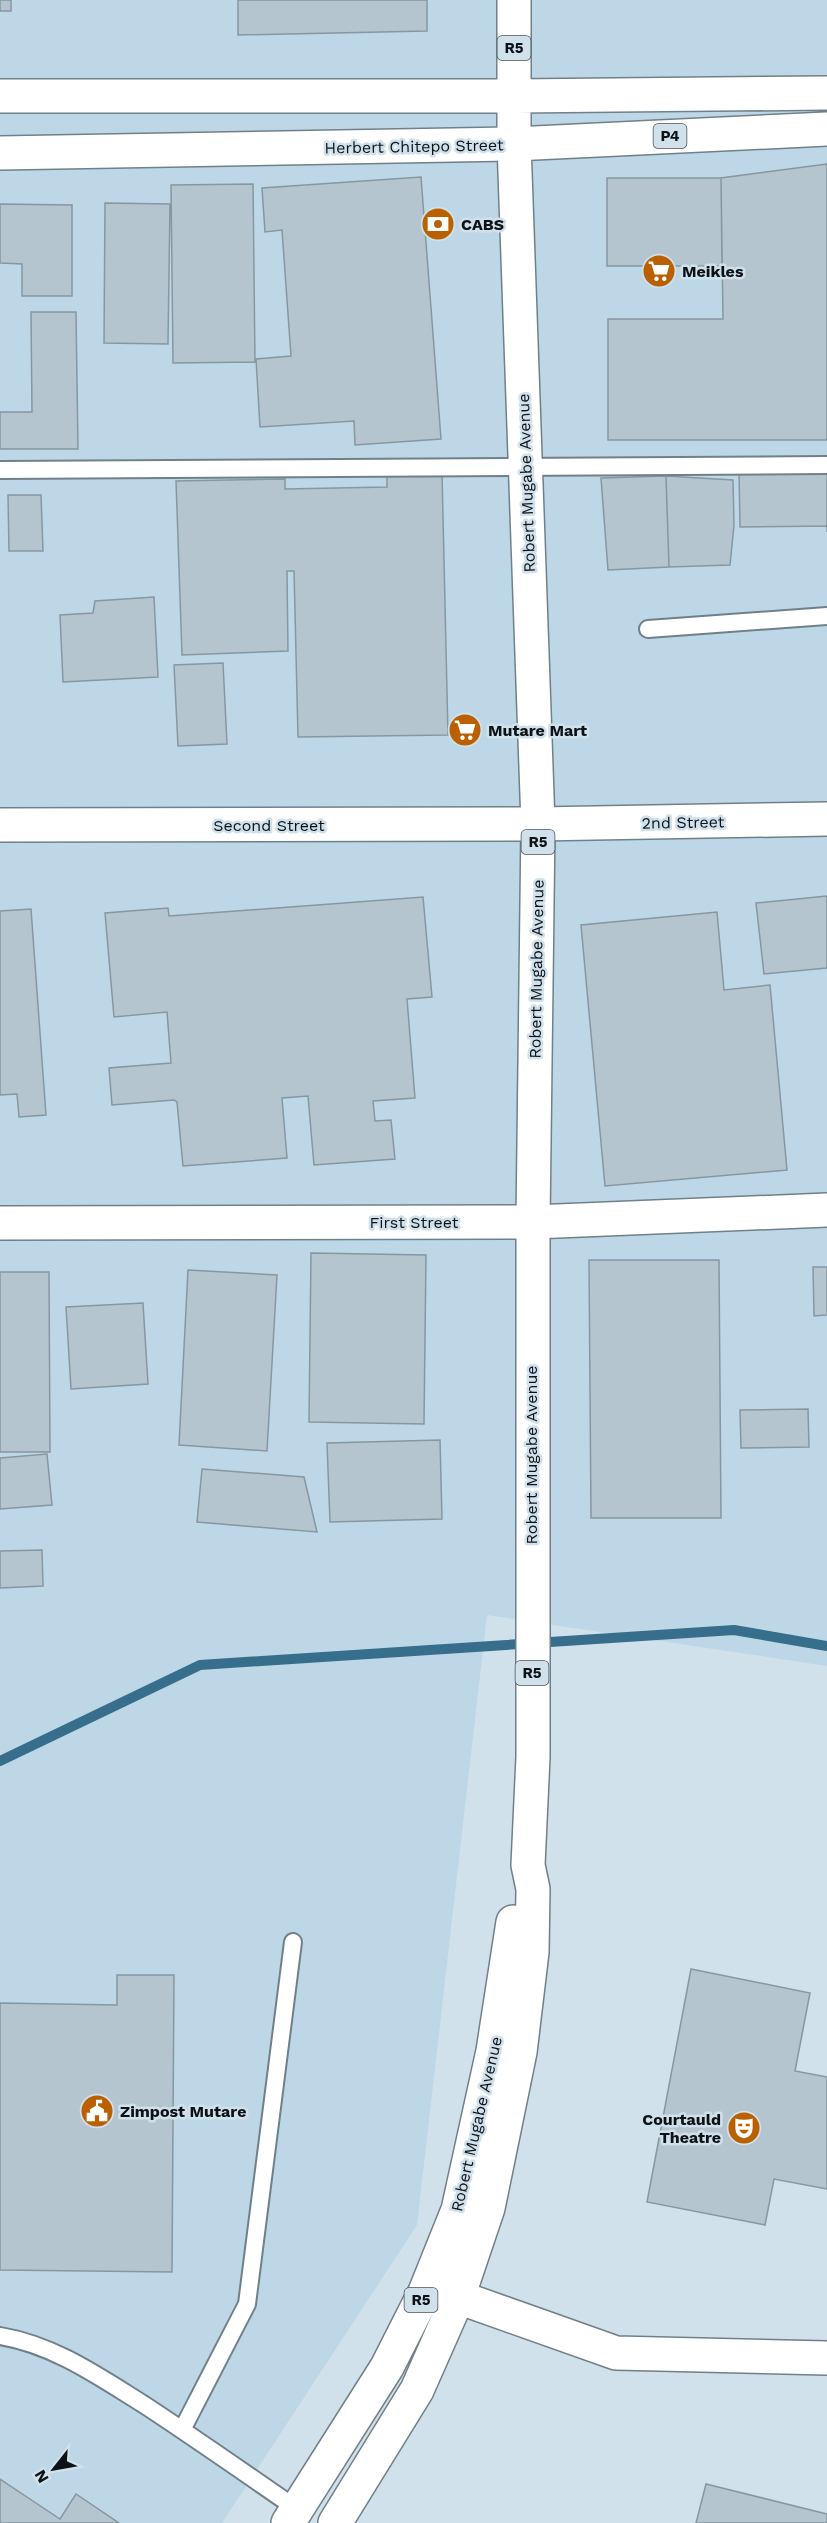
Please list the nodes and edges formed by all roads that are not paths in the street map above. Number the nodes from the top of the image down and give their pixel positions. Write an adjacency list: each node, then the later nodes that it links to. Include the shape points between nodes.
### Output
1 (514, 0): 4 (main road, Robert Mugabe Avenue / R5)
2 (827, 93): 4 (main road)
3 (0, 96): 4 (main road)
4 (515, 96): 6 (main road, Robert Mugabe Avenue / R5)
5 (827, 129): 6 (main road, Herbert Chitepo Street / P4)
6 (514, 144): 7 (main road, Herbert Chitepo Street); 9 (main road, Robert Mugabe Avenue / R5)
7 (0, 153)
8 (827, 465): 9 (lane)
9 (526, 468): 10 (lane); 14 (main road, Robert Mugabe Avenue / R5)
10 (0, 470)
11 (827, 616): 12 (lane)
12 (648, 629)
13 (827, 819): 14 (main road, 2nd Street)
14 (538, 824): 15 (main road, Second Street); 17 (main road, Robert Mugabe Avenue / R5)
15 (0, 825)
16 (827, 1210): 17 (main road, First Street)
17 (532, 1222): 18 (main road, First Street); 19 (main road, Robert Mugabe Avenue / R5, via 533,1757)
18 (0, 1223)
19 (528, 1865): 21 (main road, Robert Mugabe Avenue / R5, via 514,1908 493,2051 458,2210); 22 (main road, Robert Mugabe Avenue / R5, via 534,1922 520,2052 488,2208)
20 (293, 1942): 25 (lane, via 247,2304)
21 (425, 2292): 22 (main road); 26 (main road, Robert Mugabe Avenue / R5, via 387,2367)
22 (458, 2297): 24 (main road, via 616,2353); 27 (main road, Robert Mugabe Avenue / R5, via 417,2390)
23 (0, 2336): 25 (lane, via 75,2361)
24 (827, 2358)
25 (182, 2430): 26 (lane)
26 (293, 2516)
27 (335, 2523)

